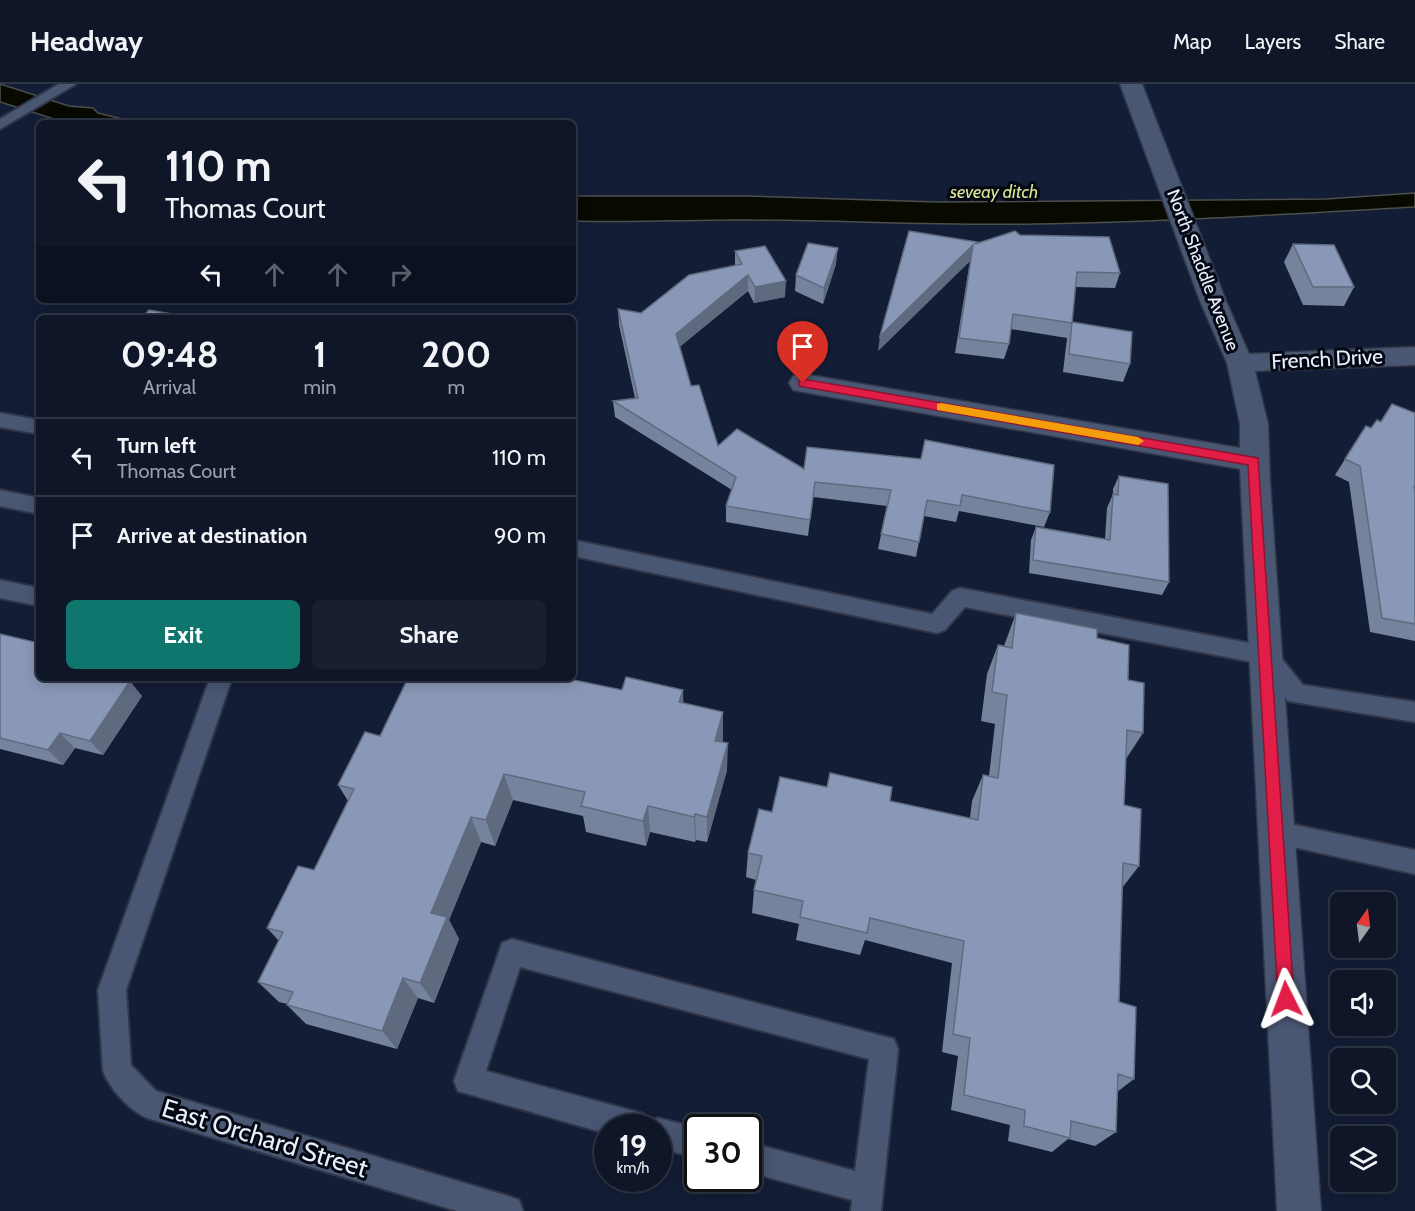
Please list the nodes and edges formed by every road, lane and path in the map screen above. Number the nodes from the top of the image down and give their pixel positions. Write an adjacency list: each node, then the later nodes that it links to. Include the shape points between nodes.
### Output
1 (1131, 84): 5 (street, North Shaddle Avenue)
2 (66, 86): 3 (lane)
3 (6, 122)
4 (1415, 356): 5 (street, French Drive)
5 (1240, 363): 9 (street, North Shaddle Avenue, via 1254,424)
6 (803, 383): 9 (street)
7 (0, 420): 8 (lane)
8 (36, 426)
9 (1254, 461): 15 (street, North Shaddle Avenue)
10 (0, 498): 11 (lane)
11 (36, 505)
12 (576, 549): 15 (lane, via 937,624 960,597)
13 (0, 588): 14 (lane)
14 (36, 596)
15 (1265, 655): 17 (lane, via 1296,694); 18 (street, North Shaddle Avenue)
16 (220, 681): 23 (lane, East Orchard Street, via 112,990 117,1071 147,1102)
17 (1415, 712)
18 (1276, 833): 19 (lane); 24 (street, North Shaddle Avenue)
19 (1415, 862)
20 (594, 1115): 22 (lane, via 468,1081 512,952 884,1049)
21 (762, 1162): 22 (lane)
22 (868, 1201)
23 (508, 1211)
24 (1299, 1211)

